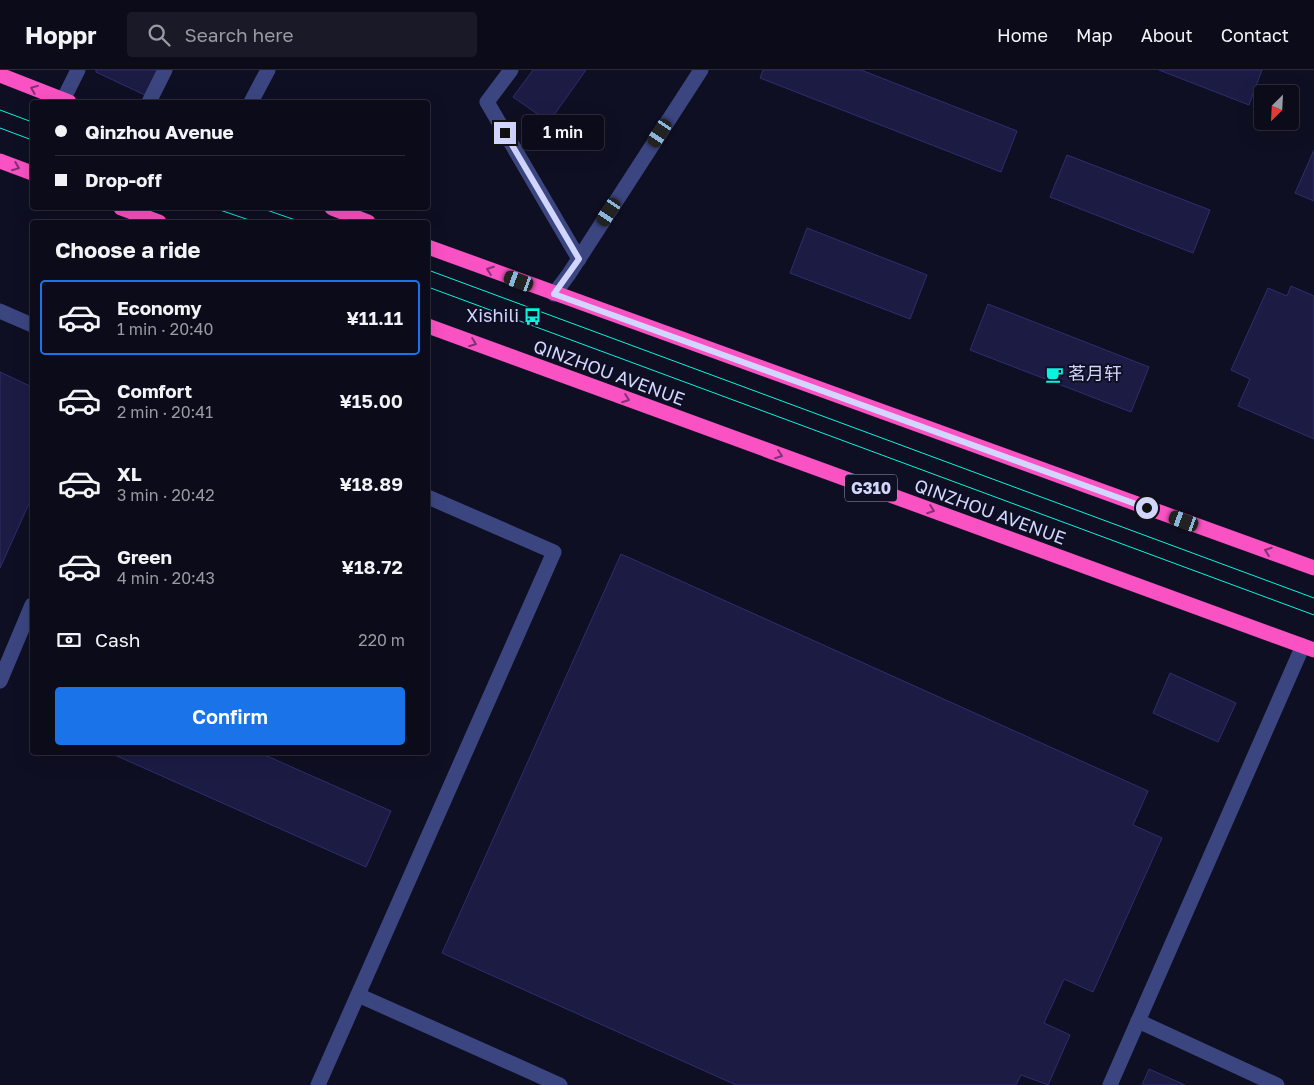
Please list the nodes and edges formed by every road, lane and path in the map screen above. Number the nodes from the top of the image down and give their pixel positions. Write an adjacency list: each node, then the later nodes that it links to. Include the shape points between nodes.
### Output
1 (78, 70): 8 (street)
2 (165, 70): 9 (street)
3 (268, 70): 10 (street)
4 (512, 70): 18 (street, via 487,102)
5 (701, 70): 18 (street)
6 (0, 75): 7 (highway, one-way to 6)
7 (63, 100)
8 (66, 100)
9 (150, 100)
10 (252, 100)
11 (0, 160): 12 (highway, one-way to 12)
12 (30, 172)
13 (126, 210): 15 (highway)
14 (337, 210): 16 (highway)
15 (153, 220)
16 (363, 220)
17 (430, 248): 19 (highway, one-way to 17)
18 (579, 259): 19 (street)
19 (554, 294): 24 (highway, one-way to 19)
20 (0, 311): 21 (street)
21 (30, 324)
22 (430, 327): 26 (highway, QINZHOU AVENUE / G310, one-way to 26)
23 (430, 498): 28 (street, via 554,552)
24 (1314, 568)
25 (30, 610): 27 (street)
26 (1308, 647): 29 (street, via 1301,650)
27 (0, 681)
28 (358, 995): 30 (street); 31 (street)
29 (1138, 1021): 32 (street); 33 (street)
30 (318, 1085)
31 (560, 1085)
32 (1110, 1085)
33 (1277, 1085)

